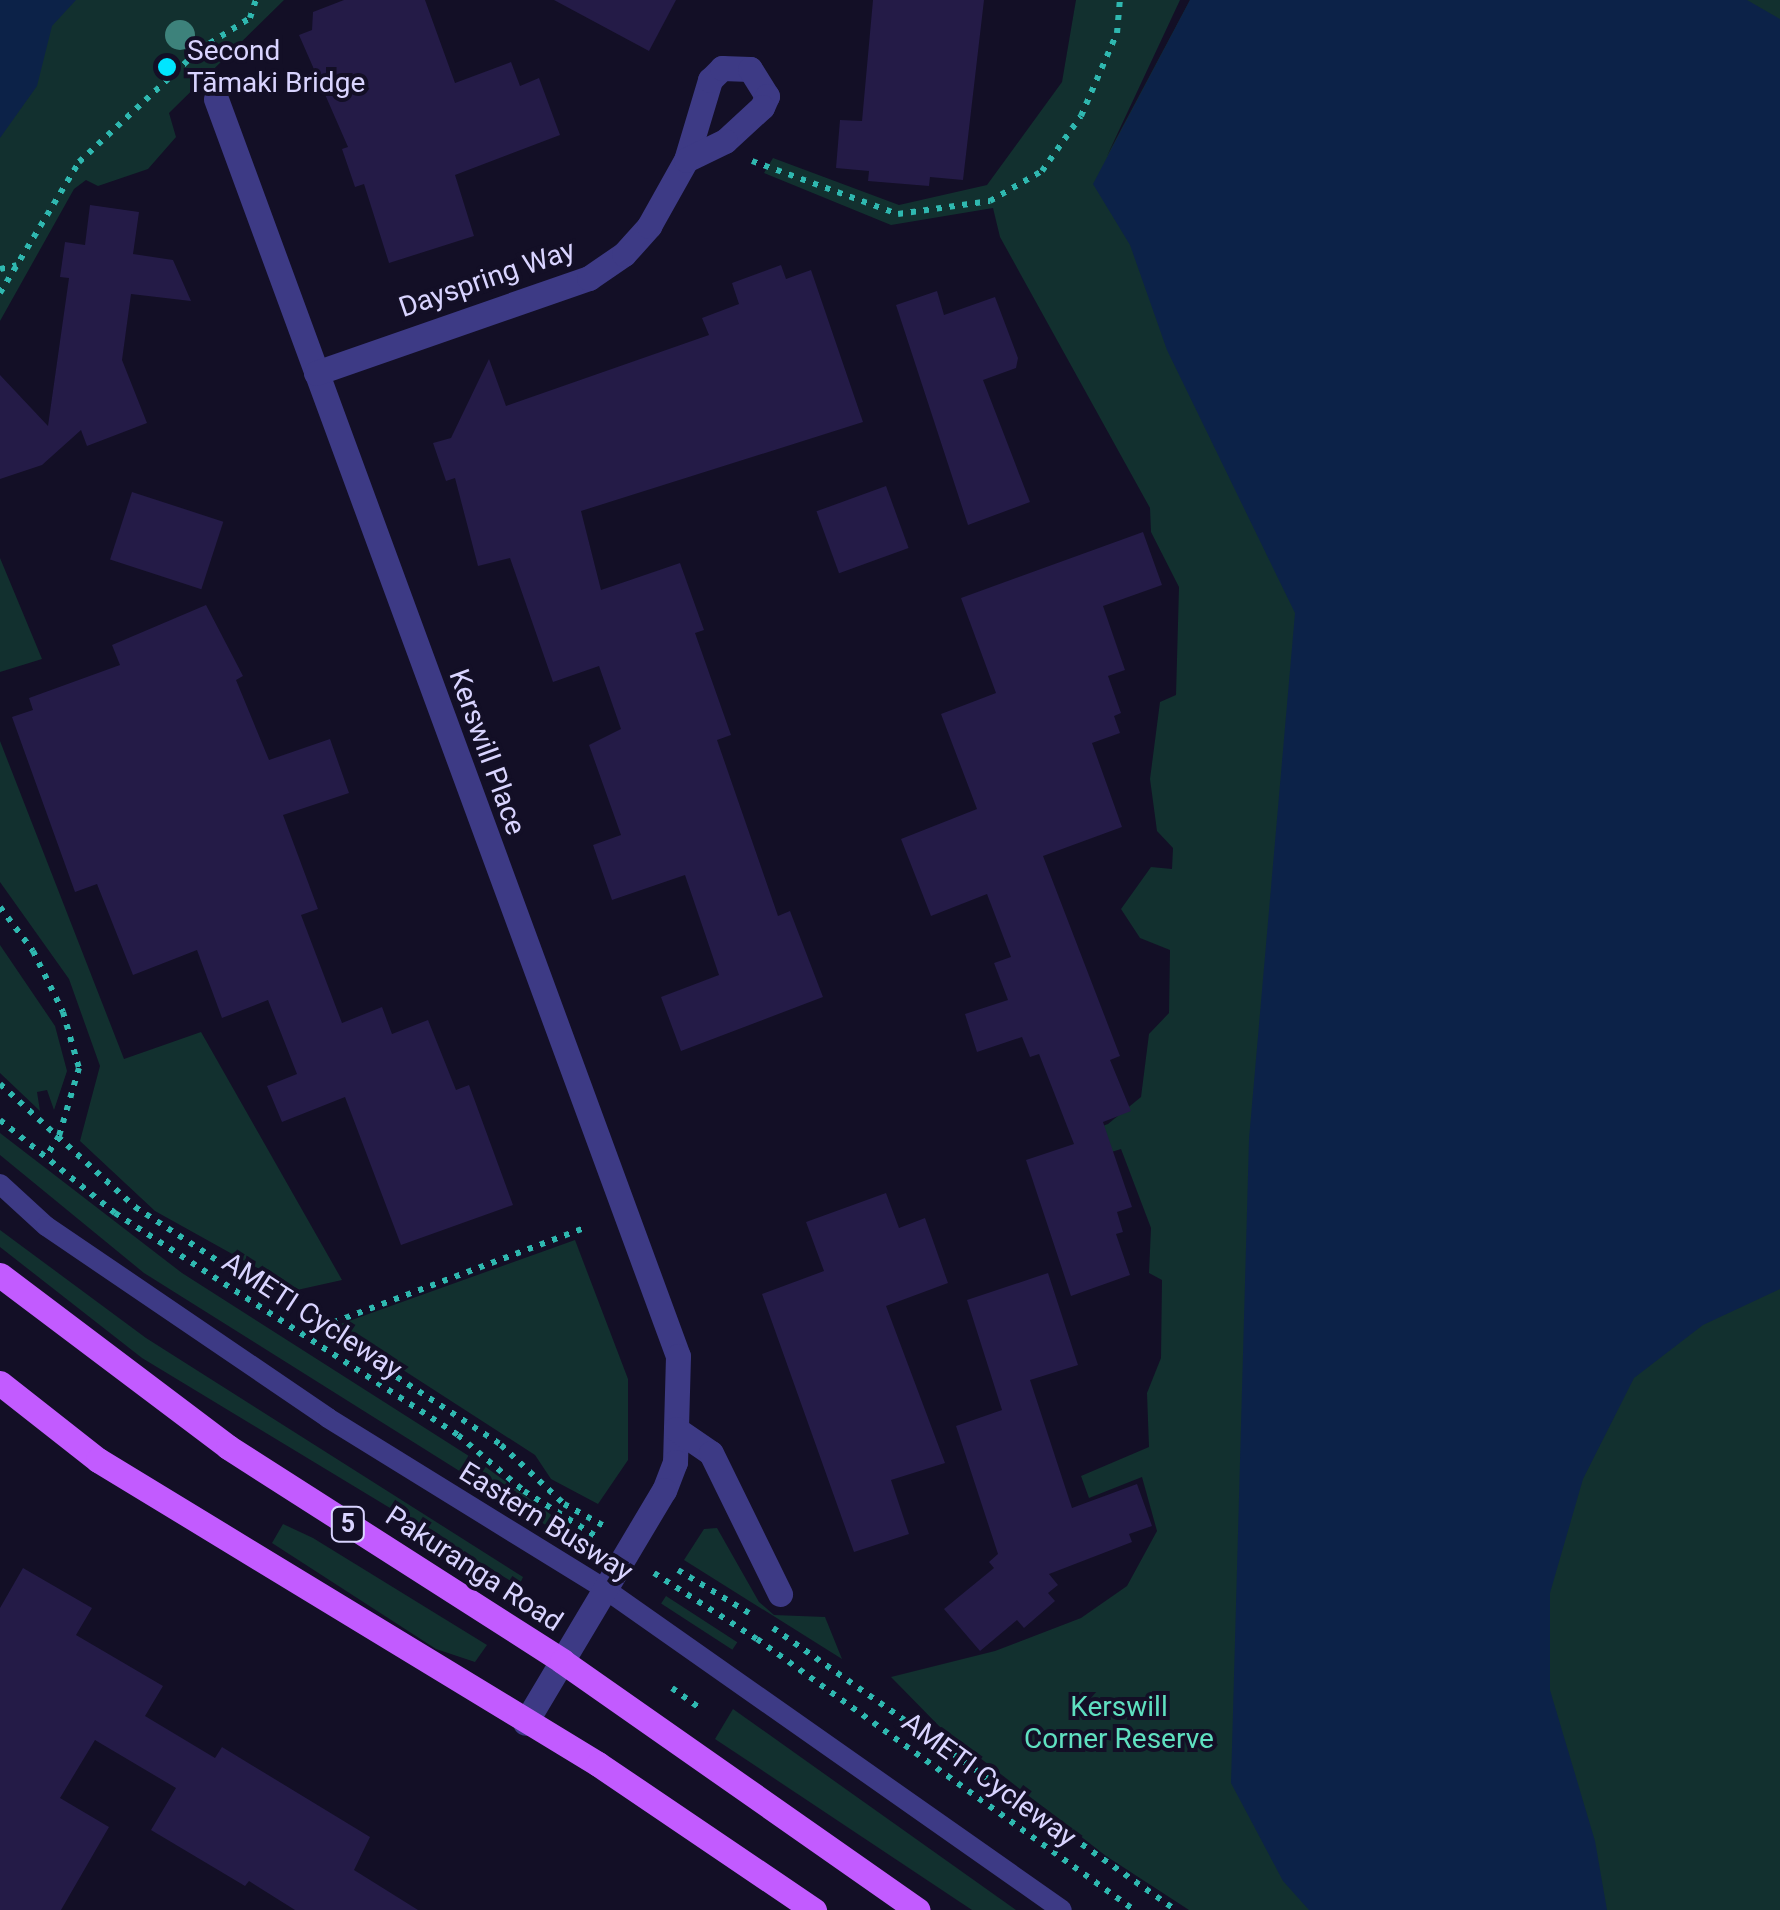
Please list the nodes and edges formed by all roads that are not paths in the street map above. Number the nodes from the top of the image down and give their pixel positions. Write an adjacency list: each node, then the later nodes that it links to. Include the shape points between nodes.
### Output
1 (216, 99): 3 (street, Kerswill Place)
2 (686, 160): 2 (street, Dayspring Way, via 710,80 722,68 750,69 766,96 762,107 720,144); 3 (street, Dayspring Way, via 650,226 590,278)
3 (316, 373): 7 (street, Kerswill Place, via 678,1356)
4 (0, 1184): 8 (lane, Eastern Busway, via 46,1226 328,1418)
5 (0, 1276): 10 (main road, Pakuranga Road / 5, via 228,1447)
6 (0, 1384): 11 (main road, via 98,1460)
7 (676, 1428): 8 (street, Kerswill Place, via 675,1462 664,1490); 9 (street, via 710,1453)
8 (605, 1589): 10 (street, Kerswill Place); 14 (lane, Eastern Busway)
9 (780, 1594)
10 (562, 1661): 11 (street, Kerswill Place); 13 (main road, Pakuranga Road / 5)
11 (525, 1723): 12 (main road, via 598,1764)
12 (814, 1910)
13 (918, 1910)
14 (1062, 1910)

